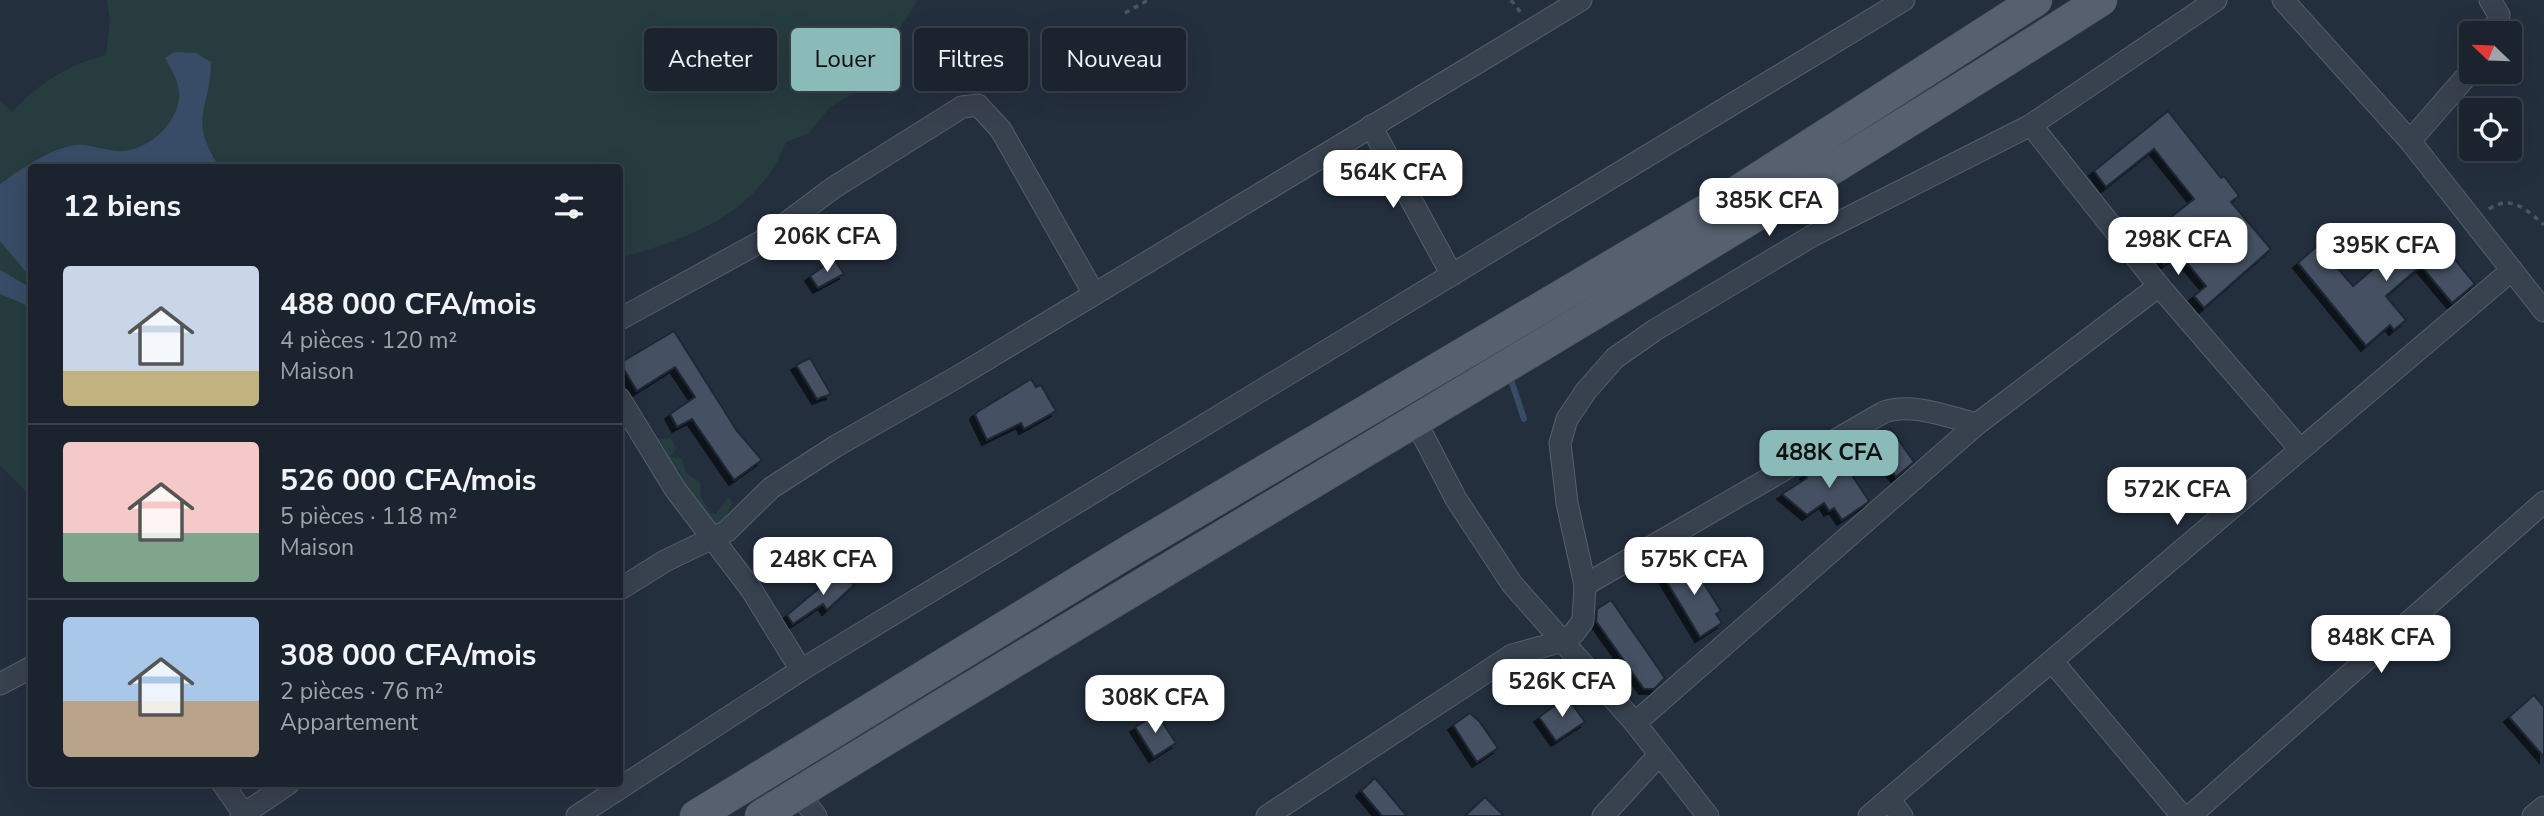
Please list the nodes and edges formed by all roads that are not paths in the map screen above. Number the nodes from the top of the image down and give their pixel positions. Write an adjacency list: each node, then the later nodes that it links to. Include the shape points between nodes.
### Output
1 (1581, 0): 11 (street)
2 (1904, 0): 14 (street)
3 (2036, 0): 43 (main road, via 1737,192 1131,550)
4 (2101, 0): 20 (main road, via 1875,145)
5 (2216, 0): 10 (street)
6 (2283, 0): 12 (street)
7 (2490, 0): 8 (street, via 2499,15)
8 (2497, 21)
9 (2460, 84): 12 (street)
10 (2031, 125): 15 (street); 25 (street, via 1812,236 1615,358 1567,419 1560,443 1567,503)
11 (1371, 126): 14 (street); 16 (street)
12 (2410, 141): 13 (street)
13 (2512, 270): 17 (street); 22 (street)
14 (1452, 275): 30 (street)
15 (2159, 286): 21 (street); 22 (street)
16 (1093, 292): 18 (street, via 1001,130 978,105 962,107 833,188 762,241); 24 (street, via 771,488)
17 (2544, 311)
18 (623, 317)
19 (623, 404): 24 (street, via 675,489)
20 (1416, 422): 27 (street, via 1482,543); 38 (main road, via 1161,571)
21 (1977, 424): 25 (street, via 1912,409 1884,412); 32 (street)
22 (2300, 449): 28 (street)
23 (2544, 502): 50 (street)
24 (714, 539): 26 (street); 30 (street)
25 (1585, 585): 27 (street, via 1583,621)
26 (623, 587)
27 (1563, 641): 32 (street); 45 (street, via 1512,655)
28 (2052, 661): 40 (street); 49 (street)
29 (28, 669): 31 (street)
30 (801, 670): 34 (street)
31 (0, 684)
32 (1635, 723): 33 (street)
33 (1660, 755): 46 (street); 47 (street)
34 (623, 786)
35 (225, 787): 41 (street)
36 (284, 787): 41 (street)
37 (621, 787): 42 (street)
38 (807, 804): 44 (main road)
39 (2544, 807): 51 (street)
40 (1895, 808): 48 (street)
41 (242, 815)
42 (577, 816)
43 (696, 816)
44 (761, 816)
45 (1268, 816)
46 (1603, 816)
47 (1708, 816)
48 (1870, 816)
49 (2182, 816)
50 (2190, 816)
51 (2533, 816)

